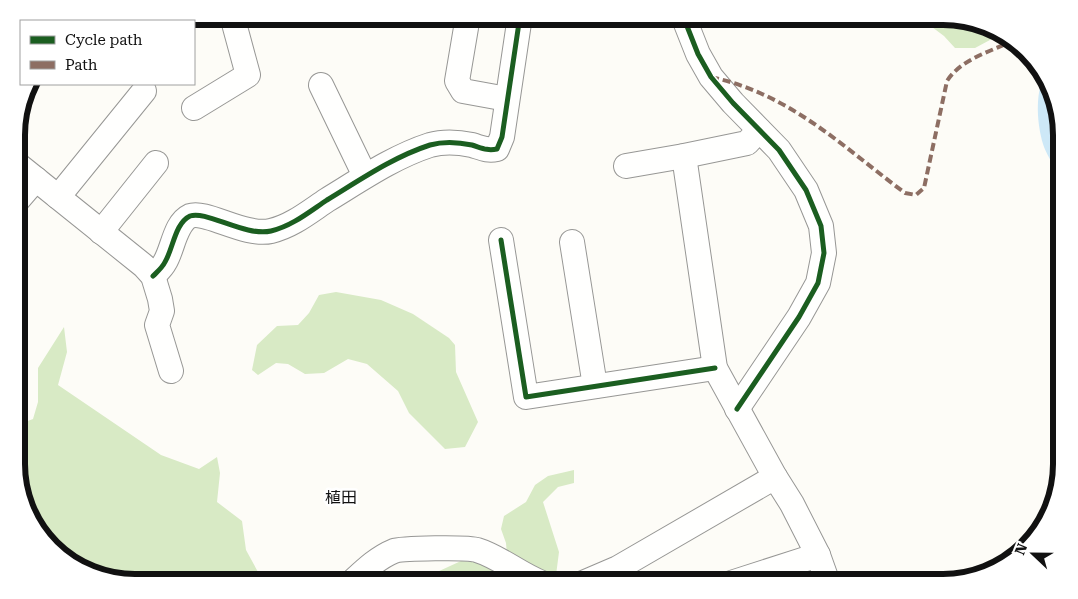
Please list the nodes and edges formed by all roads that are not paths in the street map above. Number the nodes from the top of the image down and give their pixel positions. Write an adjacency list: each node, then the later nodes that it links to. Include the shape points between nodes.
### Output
1 (234, 25): 8 (street, via 248,75)
2 (466, 25): 7 (street, via 457,82 463,91)
3 (519, 25): 7 (street)
4 (687, 25): 9 (street, via 711,77)
5 (320, 85): 14 (street)
6 (144, 91): 17 (street)
7 (507, 99): 14 (street, via 502,137 497,149 487,151 449,142 432,145 404,155)
8 (194, 108)
9 (759, 130): 10 (street, via 747,143); 25 (street, via 779,150 806,190 821,226 824,253 818,283)
10 (684, 156): 12 (street); 22 (street)
11 (156, 163): 18 (street)
12 (626, 166)
13 (25, 170): 15 (street)
14 (365, 176): 21 (street, via 288,226 269,231 250,232 201,216 190,216 181,224 166,261)
15 (36, 179): 16 (street); 17 (street)
16 (25, 192)
17 (58, 197): 18 (street)
18 (101, 232): 21 (street)
19 (501, 240): 24 (street, via 526,397)
20 (572, 242): 24 (street)
21 (153, 276): 23 (street, via 162,311 157,325)
22 (715, 368): 24 (street); 25 (street)
23 (171, 371)
24 (595, 386)
25 (737, 409): 26 (street)
26 (775, 477): 27 (street); 30 (street)
27 (818, 556): 31 (street); 32 (street)
28 (362, 574): 29 (street, via 396,550 476,549)
29 (522, 574)
30 (604, 574)
31 (760, 574)
32 (825, 574)

